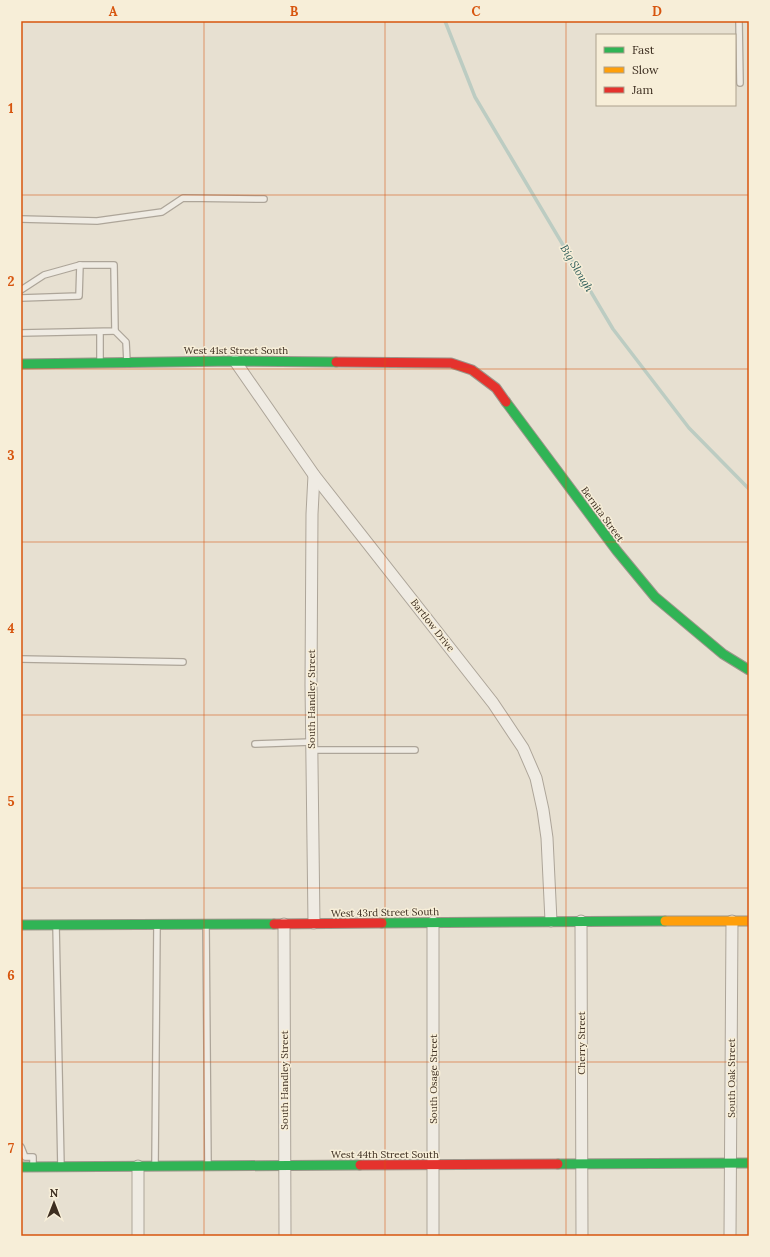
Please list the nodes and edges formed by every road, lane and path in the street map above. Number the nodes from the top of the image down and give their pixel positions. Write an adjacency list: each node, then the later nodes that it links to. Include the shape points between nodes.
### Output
1 (740, 21): 2 (lane)
2 (740, 83)
3 (264, 199): 4 (lane, via 183,198 162,212 97,221)
4 (21, 219)
5 (80, 264): 6 (lane, via 44,275); 7 (lane, via 79,296); 8 (lane, via 114,265)
6 (21, 290)
7 (21, 298)
8 (115, 331): 9 (lane); 13 (lane, via 126,342)
9 (100, 332): 10 (lane); 12 (lane)
10 (21, 333)
11 (235, 361): 13 (street, West 41st Street South); 14 (street, West 41st Street South); 16 (street, Bartlow Drive)
12 (100, 363): 13 (street, West 41st Street South); 15 (street, West 41st Street South)
13 (128, 363)
14 (451, 363): 19 (street, Bernita Street, via 472,370 496,388 617,551 655,597 719,651)
15 (21, 364)
16 (314, 474): 21 (street, South Handley Street); 23 (street, Bartlow Drive, via 493,703 529,760 536,778 546,831)
17 (21, 659): 18 (lane)
18 (183, 662)
19 (749, 670)
20 (255, 744): 21 (lane)
21 (312, 746): 22 (lane); 28 (street, South Handley Street)
22 (415, 750)
23 (551, 921): 24 (street, West 43rd Street South); 27 (street, West 43rd Street South)
24 (581, 921): 25 (street, West 43rd Street South); 37 (street, Cherry Street)
25 (732, 921): 26 (street, West 43rd Street South); 35 (street, South Oak Street)
26 (749, 921)
27 (433, 922): 28 (street, West 43rd Street South); 38 (street, South Osage Street)
28 (314, 923): 30 (street, West 43rd Street South)
29 (206, 924): 30 (street, West 43rd Street South); 33 (street, West 43rd Street South); 42 (lane)
30 (284, 924): 43 (street, South Handley Street)
31 (21, 925): 32 (street, West 43rd Street South)
32 (56, 925): 33 (street, West 43rd Street South); 45 (lane)
33 (157, 925): 41 (lane)
34 (21, 1146): 39 (lane, via 25,1157 33,1157)
35 (730, 1163): 36 (street, West 44th Street South); 37 (street, West 44th Street South); 50 (street, South Oak Street)
36 (749, 1163)
37 (581, 1164): 38 (street, West 44th Street South); 49 (street, Cherry Street)
38 (433, 1165): 43 (street, West 44th Street South); 48 (street, South Osage Street)
39 (33, 1166): 44 (street, West 44th Street South); 45 (street, West 44th Street South)
40 (138, 1166): 41 (street, West 44th Street South); 45 (street, West 44th Street South); 46 (street)
41 (155, 1166): 42 (street, West 44th Street South)
42 (208, 1166): 43 (street, West 44th Street South)
43 (285, 1166): 47 (street, South Handley Street)
44 (21, 1167)
45 (61, 1167)
46 (138, 1236)
47 (285, 1236)
48 (433, 1236)
49 (582, 1236)
50 (730, 1236)

